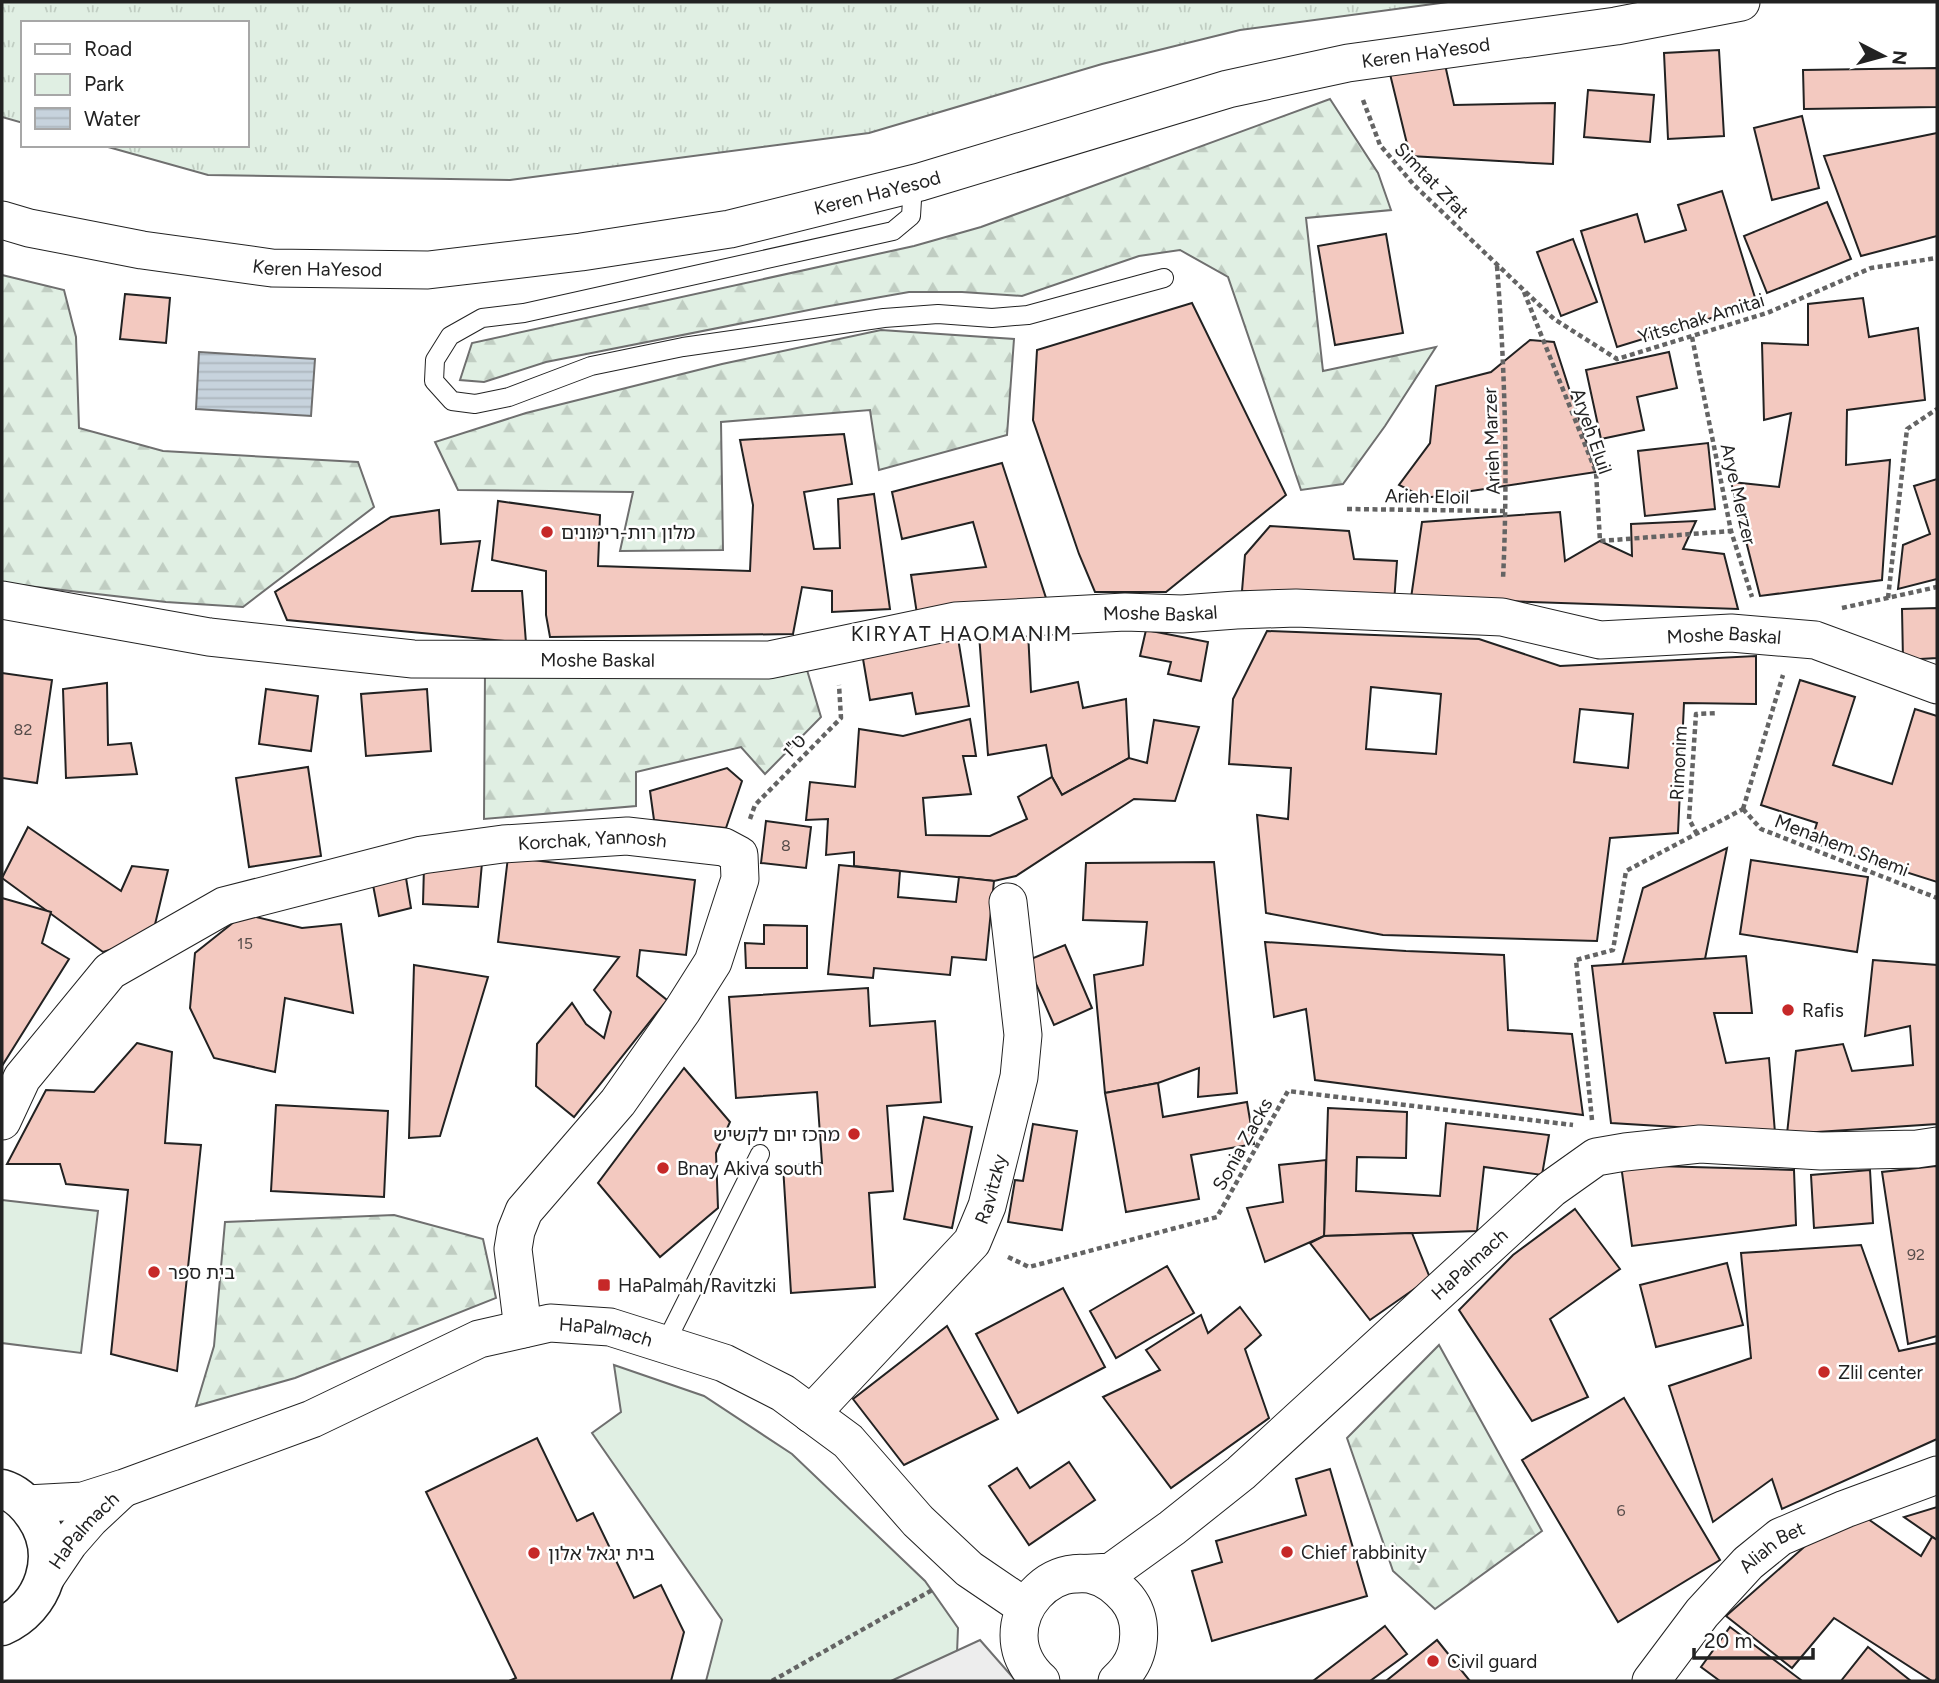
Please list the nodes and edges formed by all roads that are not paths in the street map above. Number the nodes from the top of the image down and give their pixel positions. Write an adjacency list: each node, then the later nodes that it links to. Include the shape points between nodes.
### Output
1 (1741, 2): 2 (street, Keren HaYesod, via 1616,26 1348,62 1227,89)
2 (913, 184): 3 (street, Keren HaYesod, via 730,229 428,270 272,268 142,250); 4 (lane, via 911,216 893,231 524,313 482,318 450,336 435,360 434,381 452,401 475,404 509,397 591,366 683,347 884,318 1028,315)
3 (2, 220)
4 (1164, 278)
5 (2, 600): 6 (street, Moshe Baskal, via 209,637 413,659 769,660 955,621 1125,612 1296,608 1502,617 1600,640 1731,633 1815,640)
6 (1937, 685)
7 (1008, 902): 13 (street, Ravitzky, via 1023,1035 1019,1077 987,1206 972,1242)
8 (2, 1121): 11 (street, Korchak, Yannosh, via 22,1078 110,971 224,906 422,855 503,844 627,836 724,847 739,855 740,879 713,962 618,1102 524,1211 513,1249)
9 (1927, 1148): 17 (street, HaPalmach, via 1821,1152 1700,1144 1625,1152 1594,1142 1551,1189 1232,1481 1111,1572)
10 (760, 1153): 12 (lane)
11 (523, 1329): 12 (street, HaPalmach, via 550,1323 610,1327); 15 (street, HaPalmach, via 479,1339 312,1419)
12 (665, 1344): 13 (street, HaPalmach, via 724,1363 783,1393)
13 (811, 1414): 19 (street, HaPalmach, via 848,1441 918,1521 968,1569)
14 (1937, 1475): 23 (street, Aliah Bet, via 1780,1537 1748,1563 1702,1613)
15 (124, 1488): 16 (street, HaPalmach, via 83,1501); 18 (street, HaPalmach, via 69,1543)
16 (14, 1496): 18 (street, via 42,1526 48,1551)
17 (1076, 1574): 19 (street, HaPalmach, via 1056,1578); 22 (street, via 1114,1584 1128,1598 1140,1636)
18 (46, 1577): 20 (street, via 28,1609)
19 (1025, 1606): 21 (street, via 1019,1641)
20 (6, 1631)
21 (1030, 1678)
22 (1130, 1678)
23 (1651, 1681)

